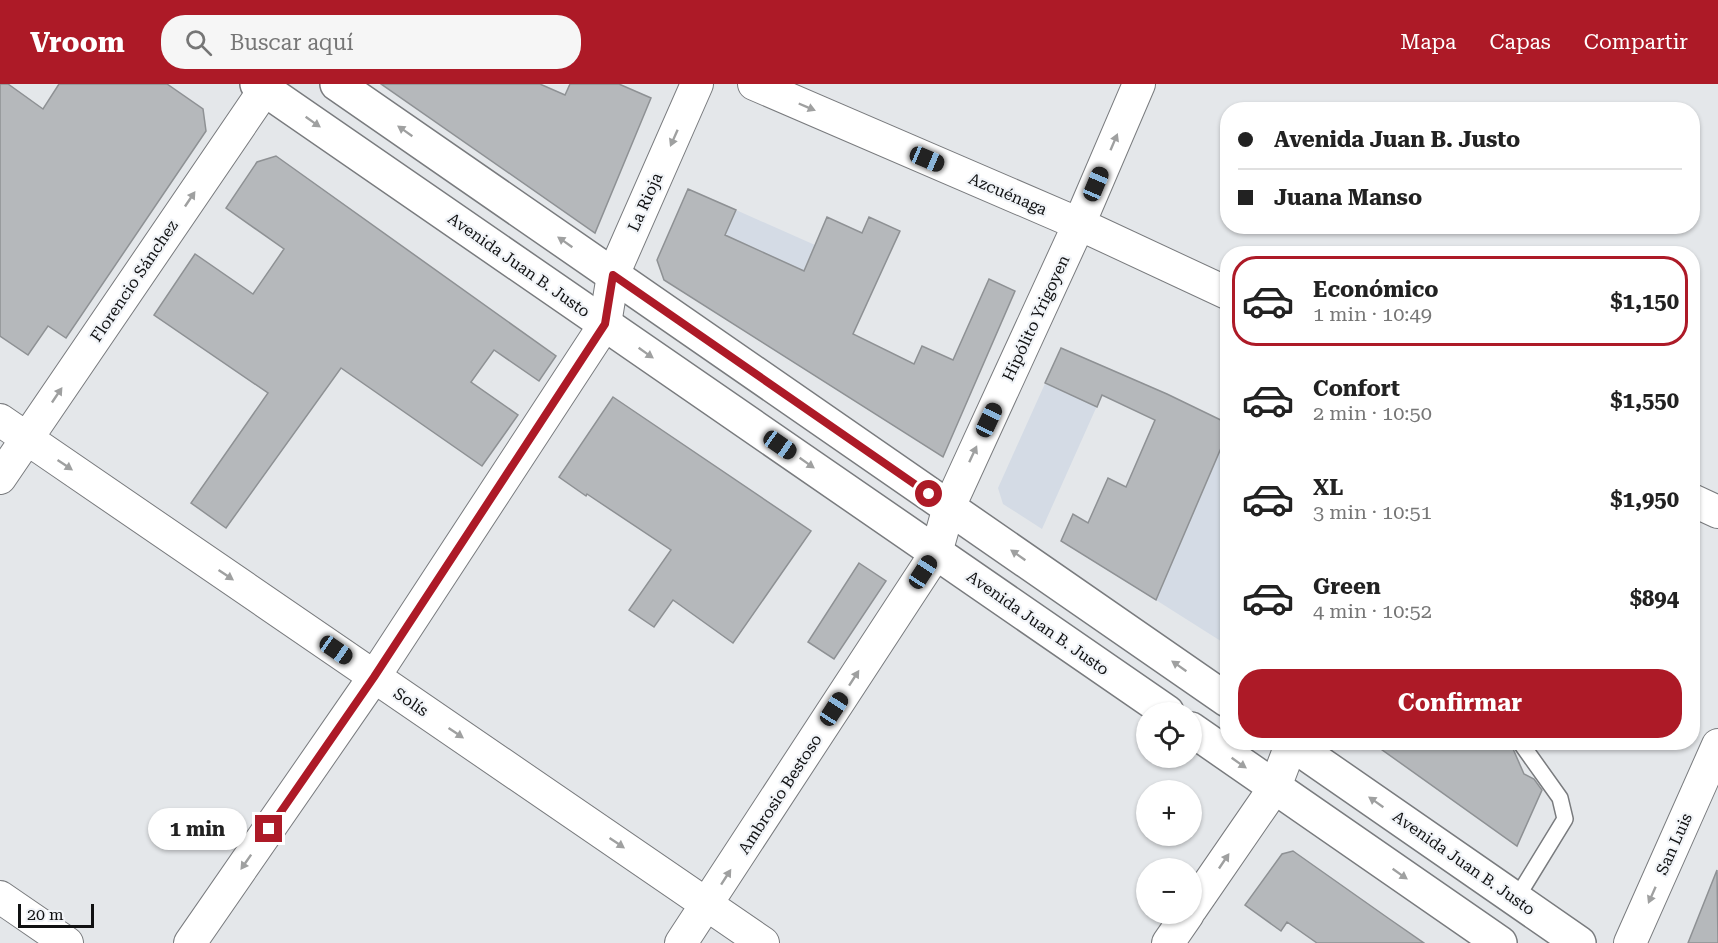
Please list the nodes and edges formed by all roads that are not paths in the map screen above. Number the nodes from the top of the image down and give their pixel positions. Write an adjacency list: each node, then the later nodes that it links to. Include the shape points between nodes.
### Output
1 (337, 84): 7 (main road, one-way to 1)
2 (697, 84): 7 (street, La Rioja, one-way to 7)
3 (754, 84): 6 (street, Azcuénaga, one-way to 6)
4 (1139, 84): 6 (street, Hipólito Yrigoyen, one-way to 4)
5 (263, 86): 9 (main road, Avenida Juan B. Justo, one-way to 9); 11 (street, Florencio Sánchez, one-way to 5)
6 (1079, 224): 8 (street, Azcuénaga); 14 (street, Hipólito Yrigoyen, one-way to 6)
7 (613, 275): 9 (street, La Rioja); 14 (main road)
8 (1220, 290)
9 (605, 324): 16 (main road, Avenida Juan B. Justo, one-way to 16); 17 (street)
10 (0, 420): 11 (street, Solís)
11 (27, 439): 12 (street, Florencio Sánchez); 17 (street, Solís, one-way to 17)
12 (0, 477)
13 (1700, 504): 15 (street)
14 (949, 507): 16 (street, Hipólito Yrigoyen); 18 (main road, one-way to 14)
15 (1718, 512)
16 (936, 553): 19 (main road, Avenida Juan B. Justo); 31 (street, Ambrosio Bestoso, one-way to 16)
17 (374, 677): 31 (street, Solís, one-way to 31); 34 (street, one-way to 34)
18 (1220, 695)
19 (1152, 702)
20 (1202, 737): 22 (main road, one-way to 22)
21 (1718, 745): 40 (street, San Luis, one-way to 40)
22 (1220, 749)
23 (1221, 750): 27 (main road, one-way to 27)
24 (1288, 750): 27 (street)
25 (1301, 750): 30 (main road, Avenida Juan B. Justo, one-way to 25)
26 (1526, 750): 30 (lane, via 1560,798 1564,819)
27 (1275, 787): 28 (street, one-way to 27); 38 (main road, one-way to 38)
28 (1202, 893)
29 (0, 897): 33 (street)
30 (1515, 899): 39 (main road, Avenida Juan B. Justo)
31 (707, 905): 35 (street, Ambrosio Bestoso); 36 (street, Solís)
32 (1181, 924): 37 (street)
33 (67, 943)
34 (190, 943)
35 (681, 943)
36 (763, 943)
37 (1168, 943)
38 (1500, 943)
39 (1579, 943)
40 (1630, 943)

